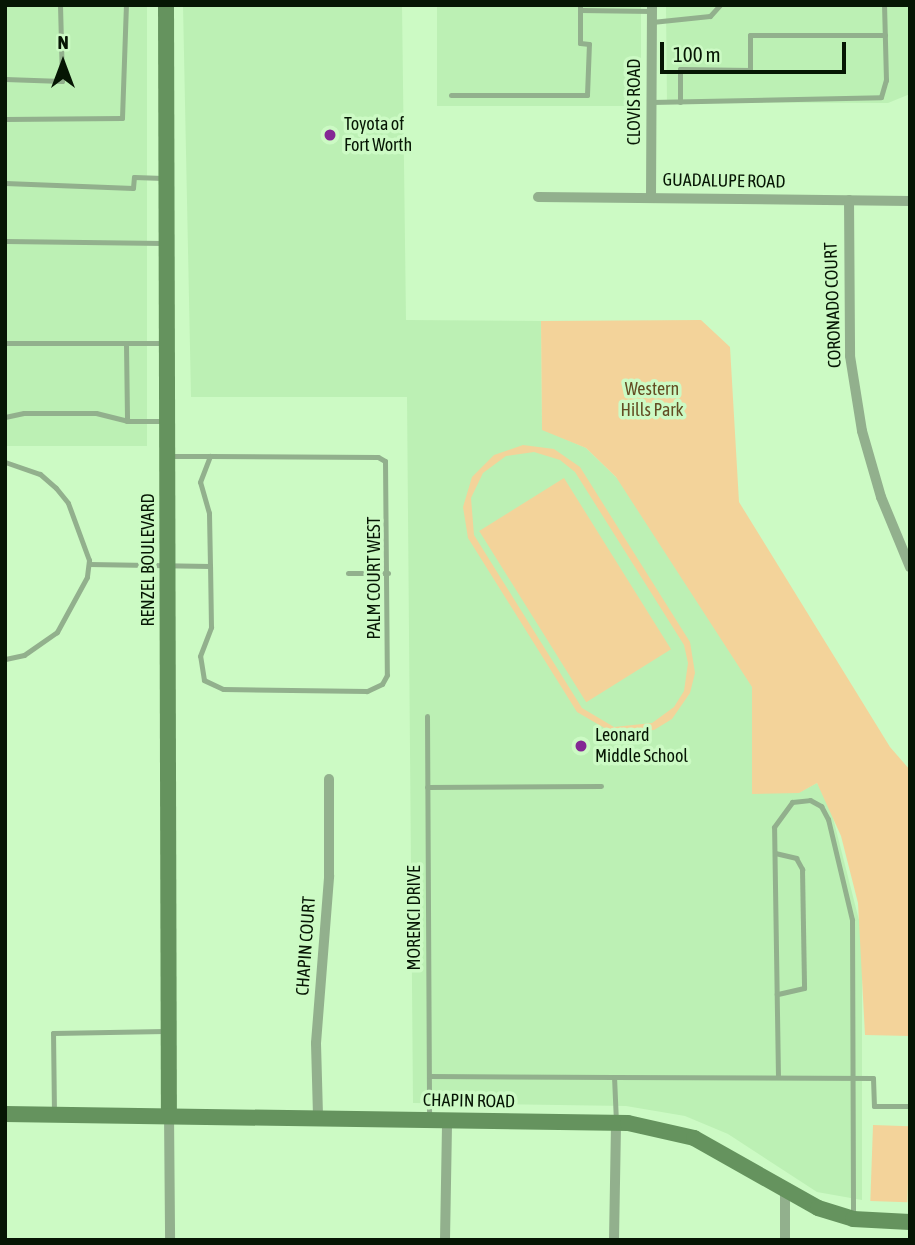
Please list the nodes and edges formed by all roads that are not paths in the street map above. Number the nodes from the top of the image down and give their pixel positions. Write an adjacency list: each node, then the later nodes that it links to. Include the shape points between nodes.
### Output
1 (61, 5): 9 (lane, via 62,81)
2 (126, 5): 13 (lane, via 122,118)
3 (166, 5): 14 (street, RENZEL BOULEVARD)
4 (720, 5): 7 (lane, via 710,16)
5 (884, 5): 8 (lane)
6 (580, 8): 7 (lane); 10 (lane, via 580,43 589,44 587,95)
7 (652, 13): 11 (street, CLOVIS ROAD)
8 (885, 35): 12 (lane, via 886,80 881,97); 12 (lane, via 750,35 750,70 680,69)
9 (5, 79)
10 (450, 95)
11 (651, 102): 12 (lane); 17 (street, CLOVIS ROAD)
12 (680, 102)
13 (5, 119)
14 (167, 178): 15 (lane, via 134,177 133,188); 21 (street, RENZEL BOULEVARD)
15 (5, 183)
16 (537, 197): 17 (street, GUADALUPE ROAD)
17 (651, 198): 18 (street, GUADALUPE ROAD)
18 (849, 200): 19 (street, GUADALUPE ROAD); 34 (street, CORONADO COURT, via 849,356 862,431 881,497)
19 (910, 201)
20 (5, 242): 21 (lane)
21 (167, 243): 23 (street, RENZEL BOULEVARD)
22 (5, 343): 24 (lane)
23 (167, 343): 24 (lane); 27 (street, RENZEL BOULEVARD)
24 (126, 345): 26 (lane)
25 (5, 418): 26 (lane, via 24,413 106,414)
26 (127, 421): 27 (lane)
27 (167, 421): 28 (street, RENZEL BOULEVARD)
28 (167, 456): 29 (lane); 32 (street, RENZEL BOULEVARD)
29 (210, 456): 33 (lane, PALM COURT WEST, via 200,482 209,513); 36 (lane, PALM COURT WEST, via 378,457 385,461)
30 (5, 462): 31 (lane, via 40,474 56,488 82,533)
31 (89, 564): 32 (lane); 37 (lane, via 79,594 57,632 41,646)
32 (167, 565): 33 (lane); 44 (street, RENZEL BOULEVARD)
33 (211, 566): 36 (lane, PALM COURT WEST, via 211,626 200,656 201,670 204,680 223,688 377,687 387,675)
34 (910, 567)
35 (348, 573): 36 (lane)
36 (388, 573)
37 (8, 658)
38 (427, 716): 41 (lane, MORENCI DRIVE)
39 (329, 779): 53 (street, CHAPIN COURT, via 329,876 316,1043)
40 (601, 786): 41 (lane)
41 (427, 787): 45 (lane, MORENCI DRIVE)
42 (775, 853): 43 (lane); 43 (lane, via 796,858 802,869 804,961 804,988); 48 (lane, via 774,827 782,812 792,802 817,802 828,819 852,920)
43 (777, 994): 47 (lane)
44 (169, 1031): 51 (lane, via 52,1033); 52 (street, RENZEL BOULEVARD)
45 (429, 1076): 46 (lane); 54 (lane, MORENCI DRIVE)
46 (614, 1077): 47 (lane); 56 (lane)
47 (778, 1077): 48 (lane)
48 (853, 1077): 49 (lane, via 873,1078 874,1106); 58 (lane)
49 (910, 1106)
50 (5, 1114): 51 (street, CHAPIN ROAD)
51 (54, 1114): 52 (street, CHAPIN ROAD)
52 (169, 1114): 53 (street, CHAPIN ROAD); 60 (street)
53 (318, 1115): 54 (street, CHAPIN ROAD)
54 (429, 1119): 55 (street, CHAPIN ROAD)
55 (447, 1120): 56 (street, CHAPIN ROAD); 61 (street)
56 (616, 1122): 57 (street, CHAPIN ROAD, via 694,1138 736,1158); 62 (street)
57 (785, 1193): 58 (street, CHAPIN ROAD); 63 (street)
58 (853, 1219): 59 (street, CHAPIN ROAD)
59 (910, 1222)
60 (170, 1240)
61 (445, 1240)
62 (614, 1240)
63 (785, 1240)

